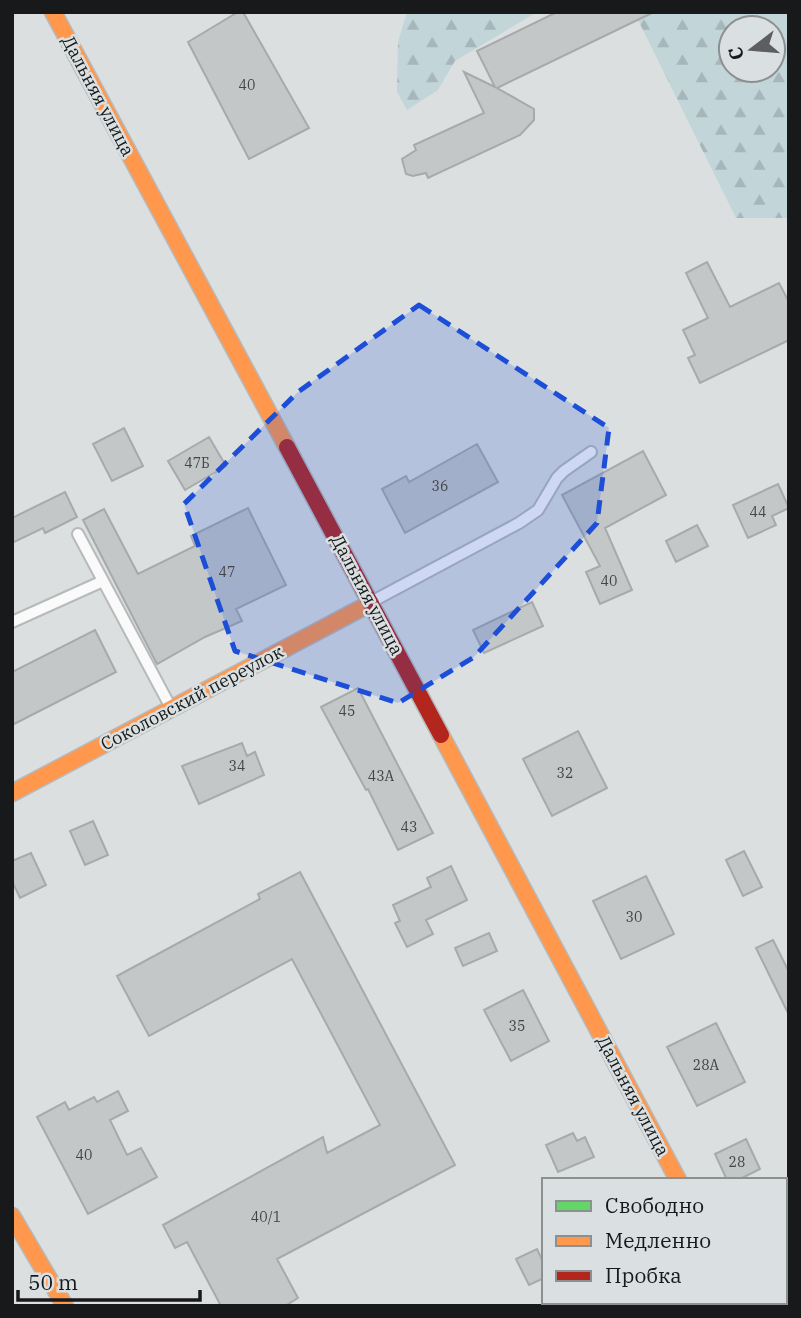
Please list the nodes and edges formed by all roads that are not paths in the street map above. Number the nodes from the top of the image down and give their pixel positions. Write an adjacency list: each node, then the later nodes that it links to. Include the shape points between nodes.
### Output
1 (53, 12): 5 (main road, Дальняя улица)
2 (591, 452): 5 (lane, via 564,471 537,510 519,523)
3 (78, 534): 4 (lane)
4 (103, 581): 6 (lane); 7 (lane)
5 (371, 603): 7 (main road, Соколовский переулок); 9 (main road, Дальняя улица)
6 (12, 622)
7 (171, 709): 8 (main road, Соколовский переулок)
8 (12, 793)
9 (677, 1178)
10 (12, 1216): 11 (main road)
11 (65, 1306)

